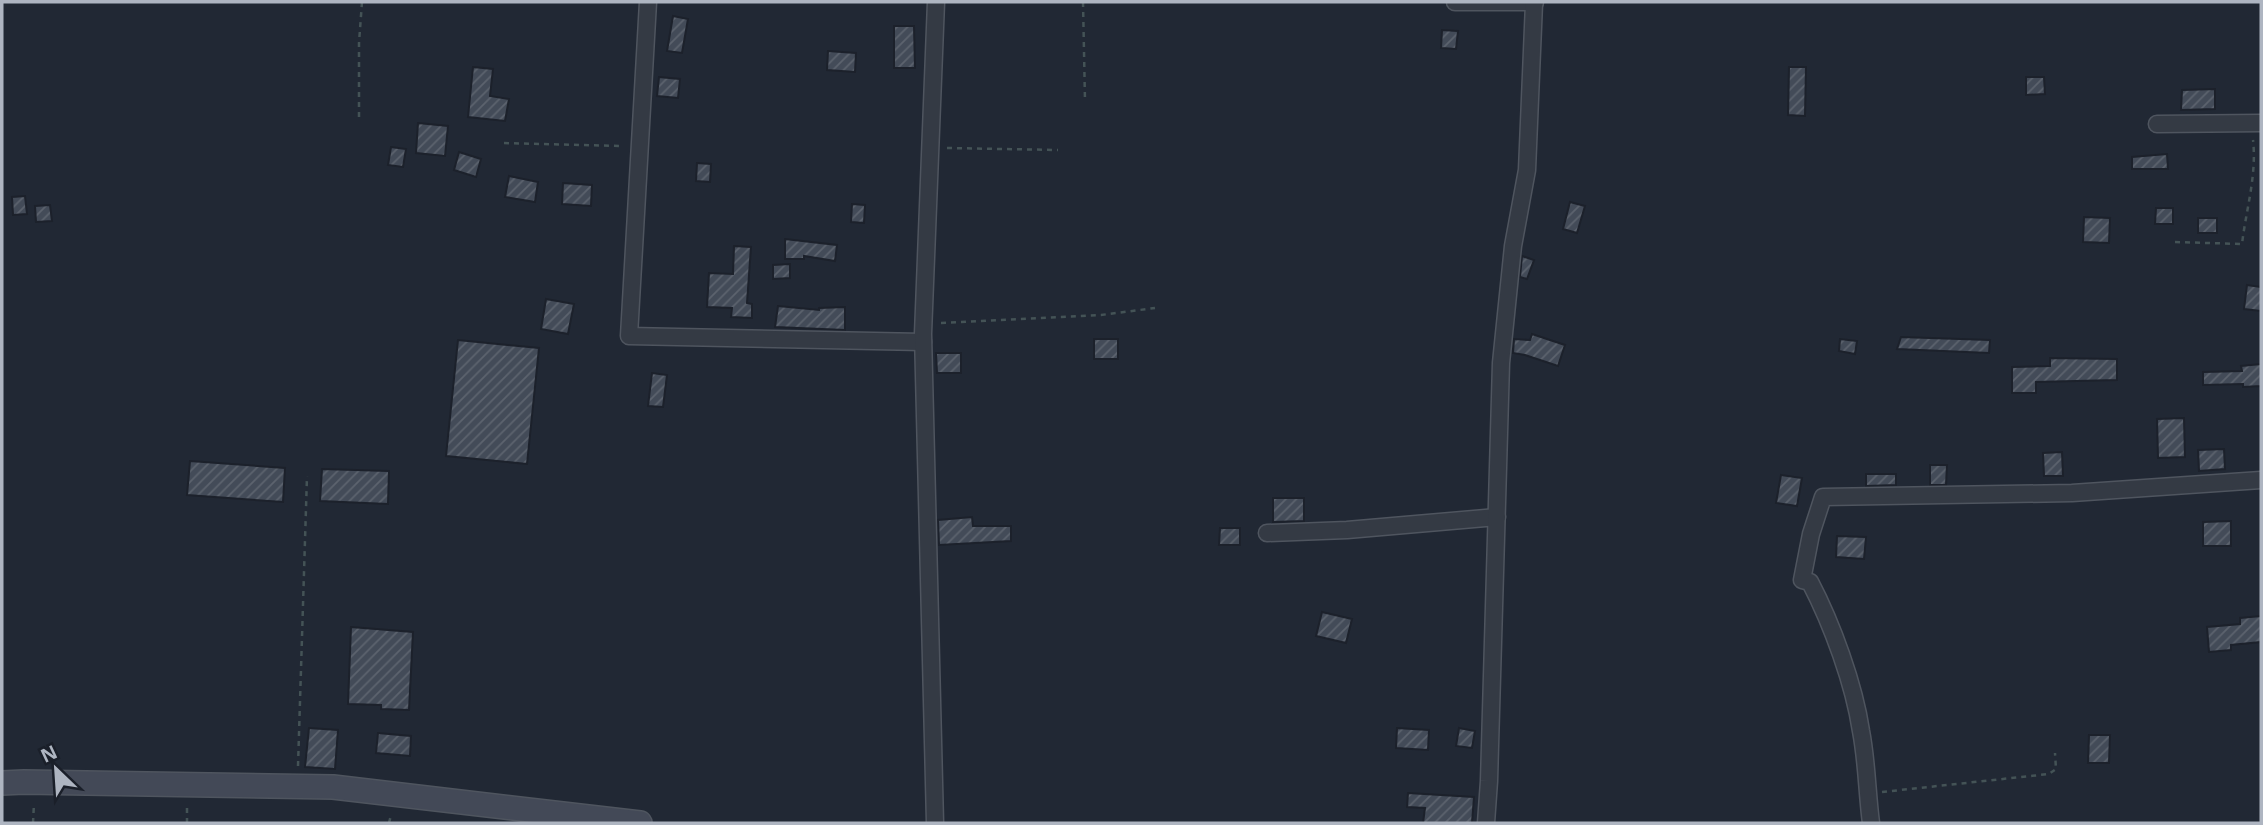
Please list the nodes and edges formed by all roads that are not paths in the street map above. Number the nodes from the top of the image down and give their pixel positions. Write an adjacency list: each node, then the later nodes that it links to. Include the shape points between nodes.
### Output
1 (648, 2): 7 (street, via 629,336)
2 (936, 2): 7 (street)
3 (1455, 2): 4 (street)
4 (1534, 2): 9 (street, via 1527,170 1513,246 1501,363)
5 (2256, 123): 6 (street)
6 (2157, 124)
7 (923, 342): 14 (street)
8 (2261, 480): 16 (street, via 2072,494 1823,497 1802,580 1810,582 1828,618 1861,729)
9 (1497, 517): 10 (street); 15 (street)
10 (1267, 533)
11 (2, 783): 12 (street, via 333,787)
12 (532, 817): 13 (street)
13 (640, 823)
14 (935, 823)
15 (1486, 823)
16 (1871, 823)

